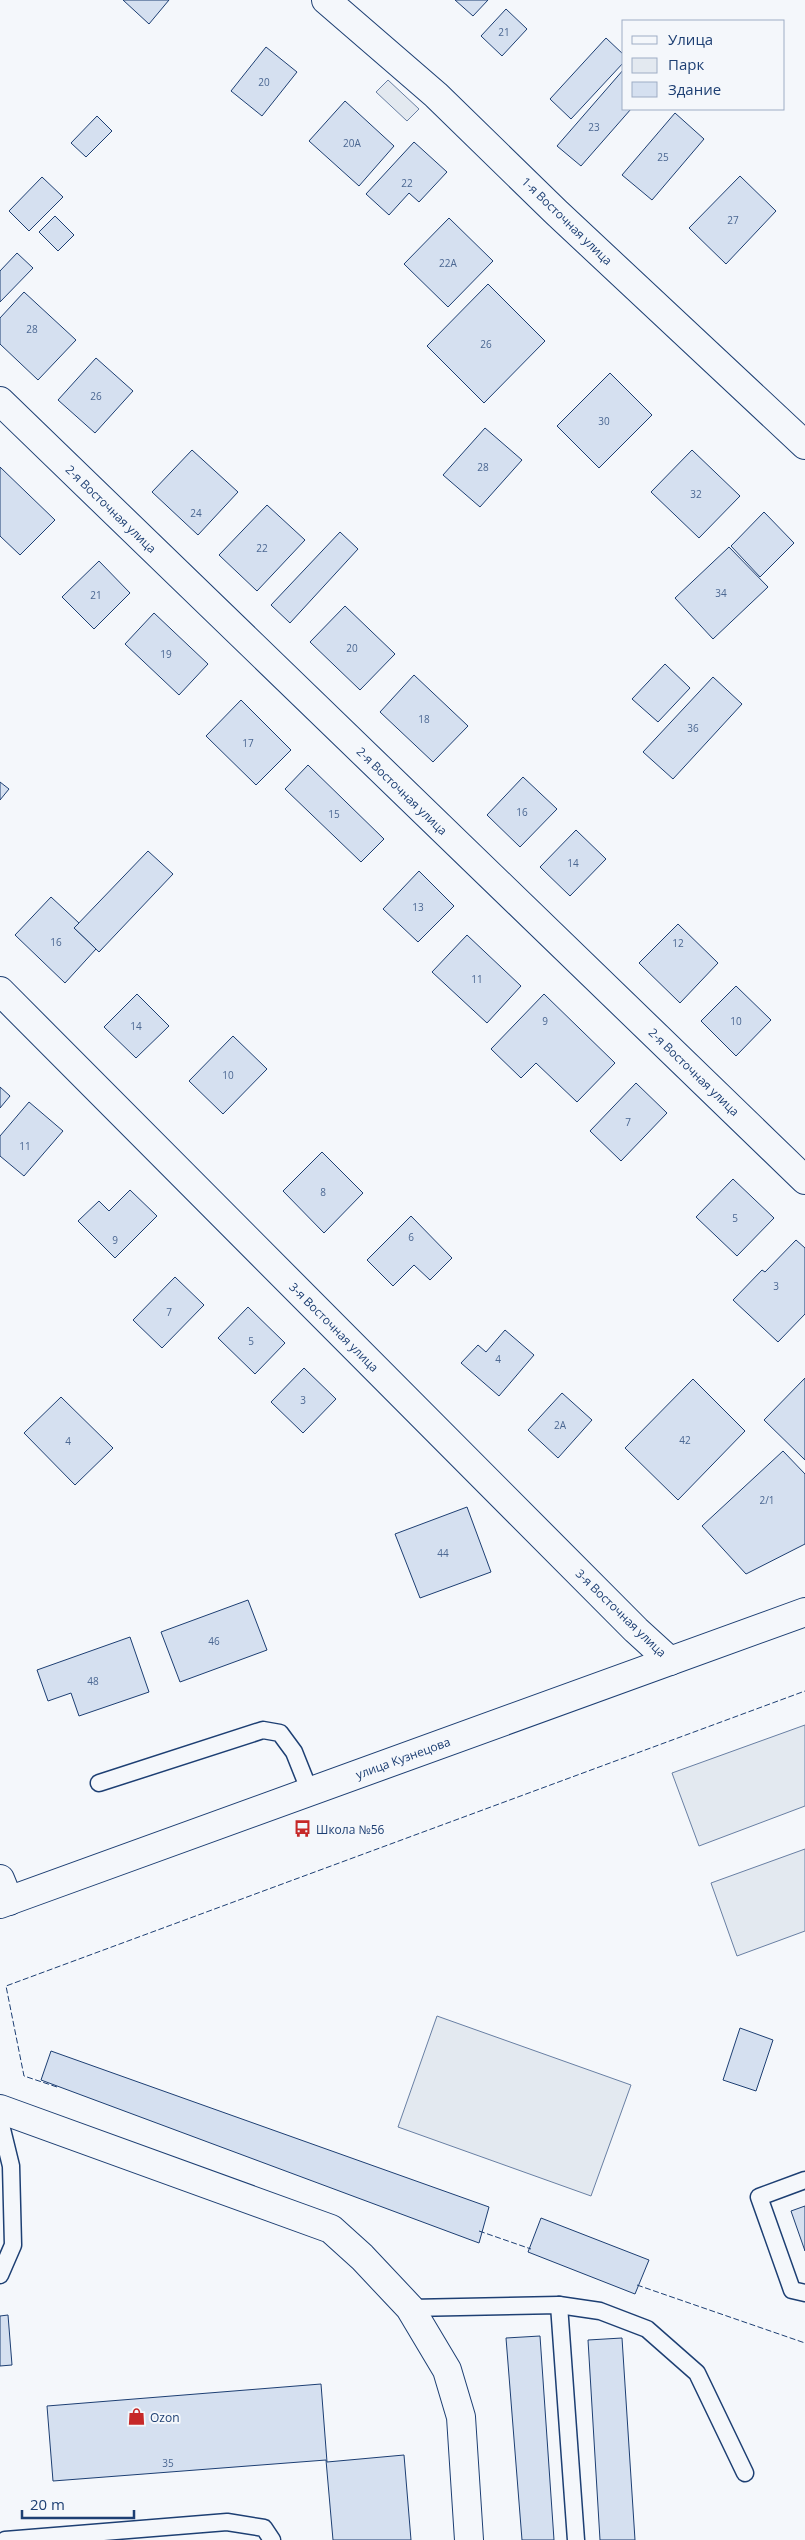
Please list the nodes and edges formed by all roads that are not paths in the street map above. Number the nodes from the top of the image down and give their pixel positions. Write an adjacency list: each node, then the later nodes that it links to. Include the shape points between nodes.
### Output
1 (326, 0): 3 (street, 1-я Восточная улица, via 436,95)
2 (0, 401): 5 (street, 2-я Восточная улица)
3 (805, 446)
4 (0, 991): 7 (street, 3-я Восточная улица, via 636,1630)
5 (805, 1180)
6 (805, 1612): 7 (street, улица Кузнецова)
7 (670, 1660): 9 (street, улица Кузнецова)
8 (99, 1783): 9 (lane, via 263,1730 280,1733 294,1752)
9 (310, 1792): 10 (street, улица Кузнецова)
10 (3, 1895)
11 (0, 2110): 17 (street, via 330,2229 362,2256)
12 (0, 2121): 14 (lane, via 12,2166 12,2245)
13 (805, 2180): 15 (lane, via 759,2196 792,2290)
14 (0, 2276)
15 (805, 2293)
16 (559, 2305): 17 (lane); 18 (lane, via 600,2311 647,2329 697,2373); 22 (lane)
17 (410, 2308): 21 (street, via 447,2370 461,2417)
18 (745, 2473)
19 (5, 2540): 20 (lane, via 227,2522 264,2528)
20 (272, 2540)
21 (469, 2540)
22 (576, 2540)

